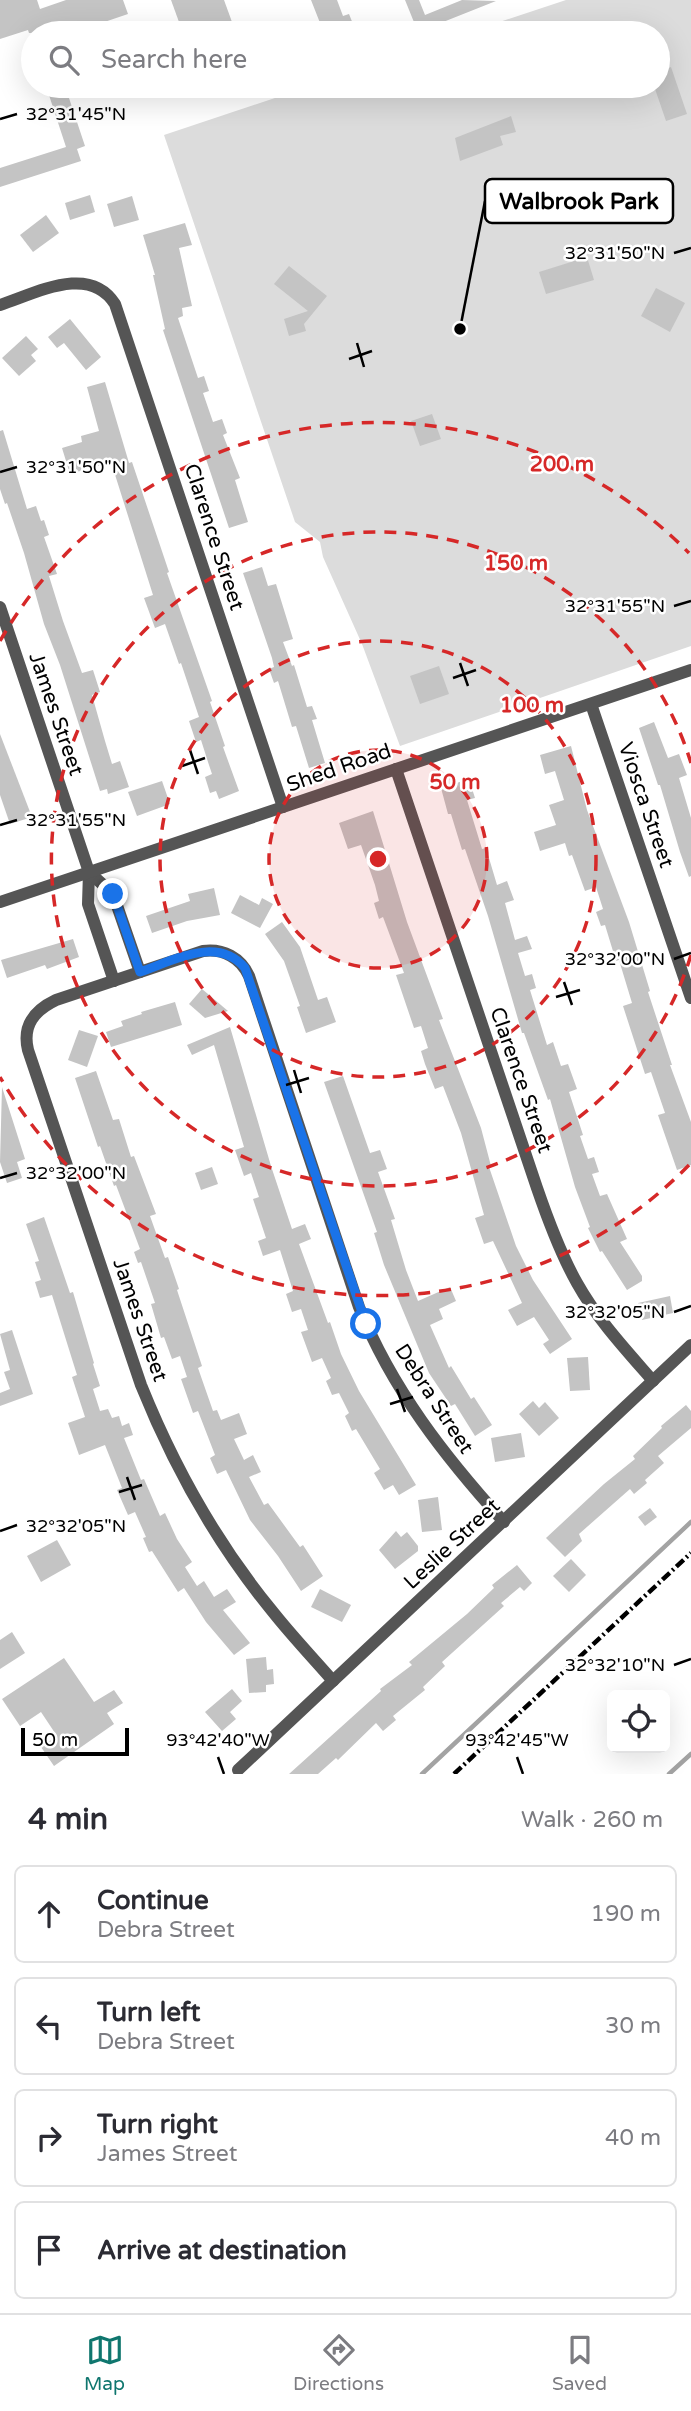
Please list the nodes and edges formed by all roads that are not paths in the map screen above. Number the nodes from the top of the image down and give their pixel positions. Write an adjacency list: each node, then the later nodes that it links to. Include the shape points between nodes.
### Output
1 (0, 305): 6 (street, Clarence Street, via 72,283 97,287 119,313)
2 (0, 607): 7 (street, James Street)
3 (691, 670): 4 (street, Shed Road)
4 (591, 704): 5 (street, Shed Road); 11 (street, Viosca Street)
5 (396, 769): 6 (street, Shed Road); 13 (street, Clarence Street, via 556,1238 588,1301)
6 (284, 807): 7 (street, Shed Road)
7 (89, 872): 8 (street, Shed Road); 9 (street, James Street, via 113,894); 10 (street, James Street, via 89,904)
8 (0, 902)
9 (134, 974): 10 (street, James Street); 14 (street, Debra Street, via 212,950 233,957 245,968 366,1324 392,1376 436,1442)
10 (114, 981): 15 (street, James Street, via 37,1011 27,1027 28,1050 141,1385 163,1436 236,1563)
11 (691, 998)
12 (691, 1345): 13 (street, Leslie Street)
13 (653, 1381): 14 (street, Leslie Street)
14 (504, 1522): 15 (street, Leslie Street)
15 (333, 1681): 16 (street, Leslie Street)
16 (238, 1770)

